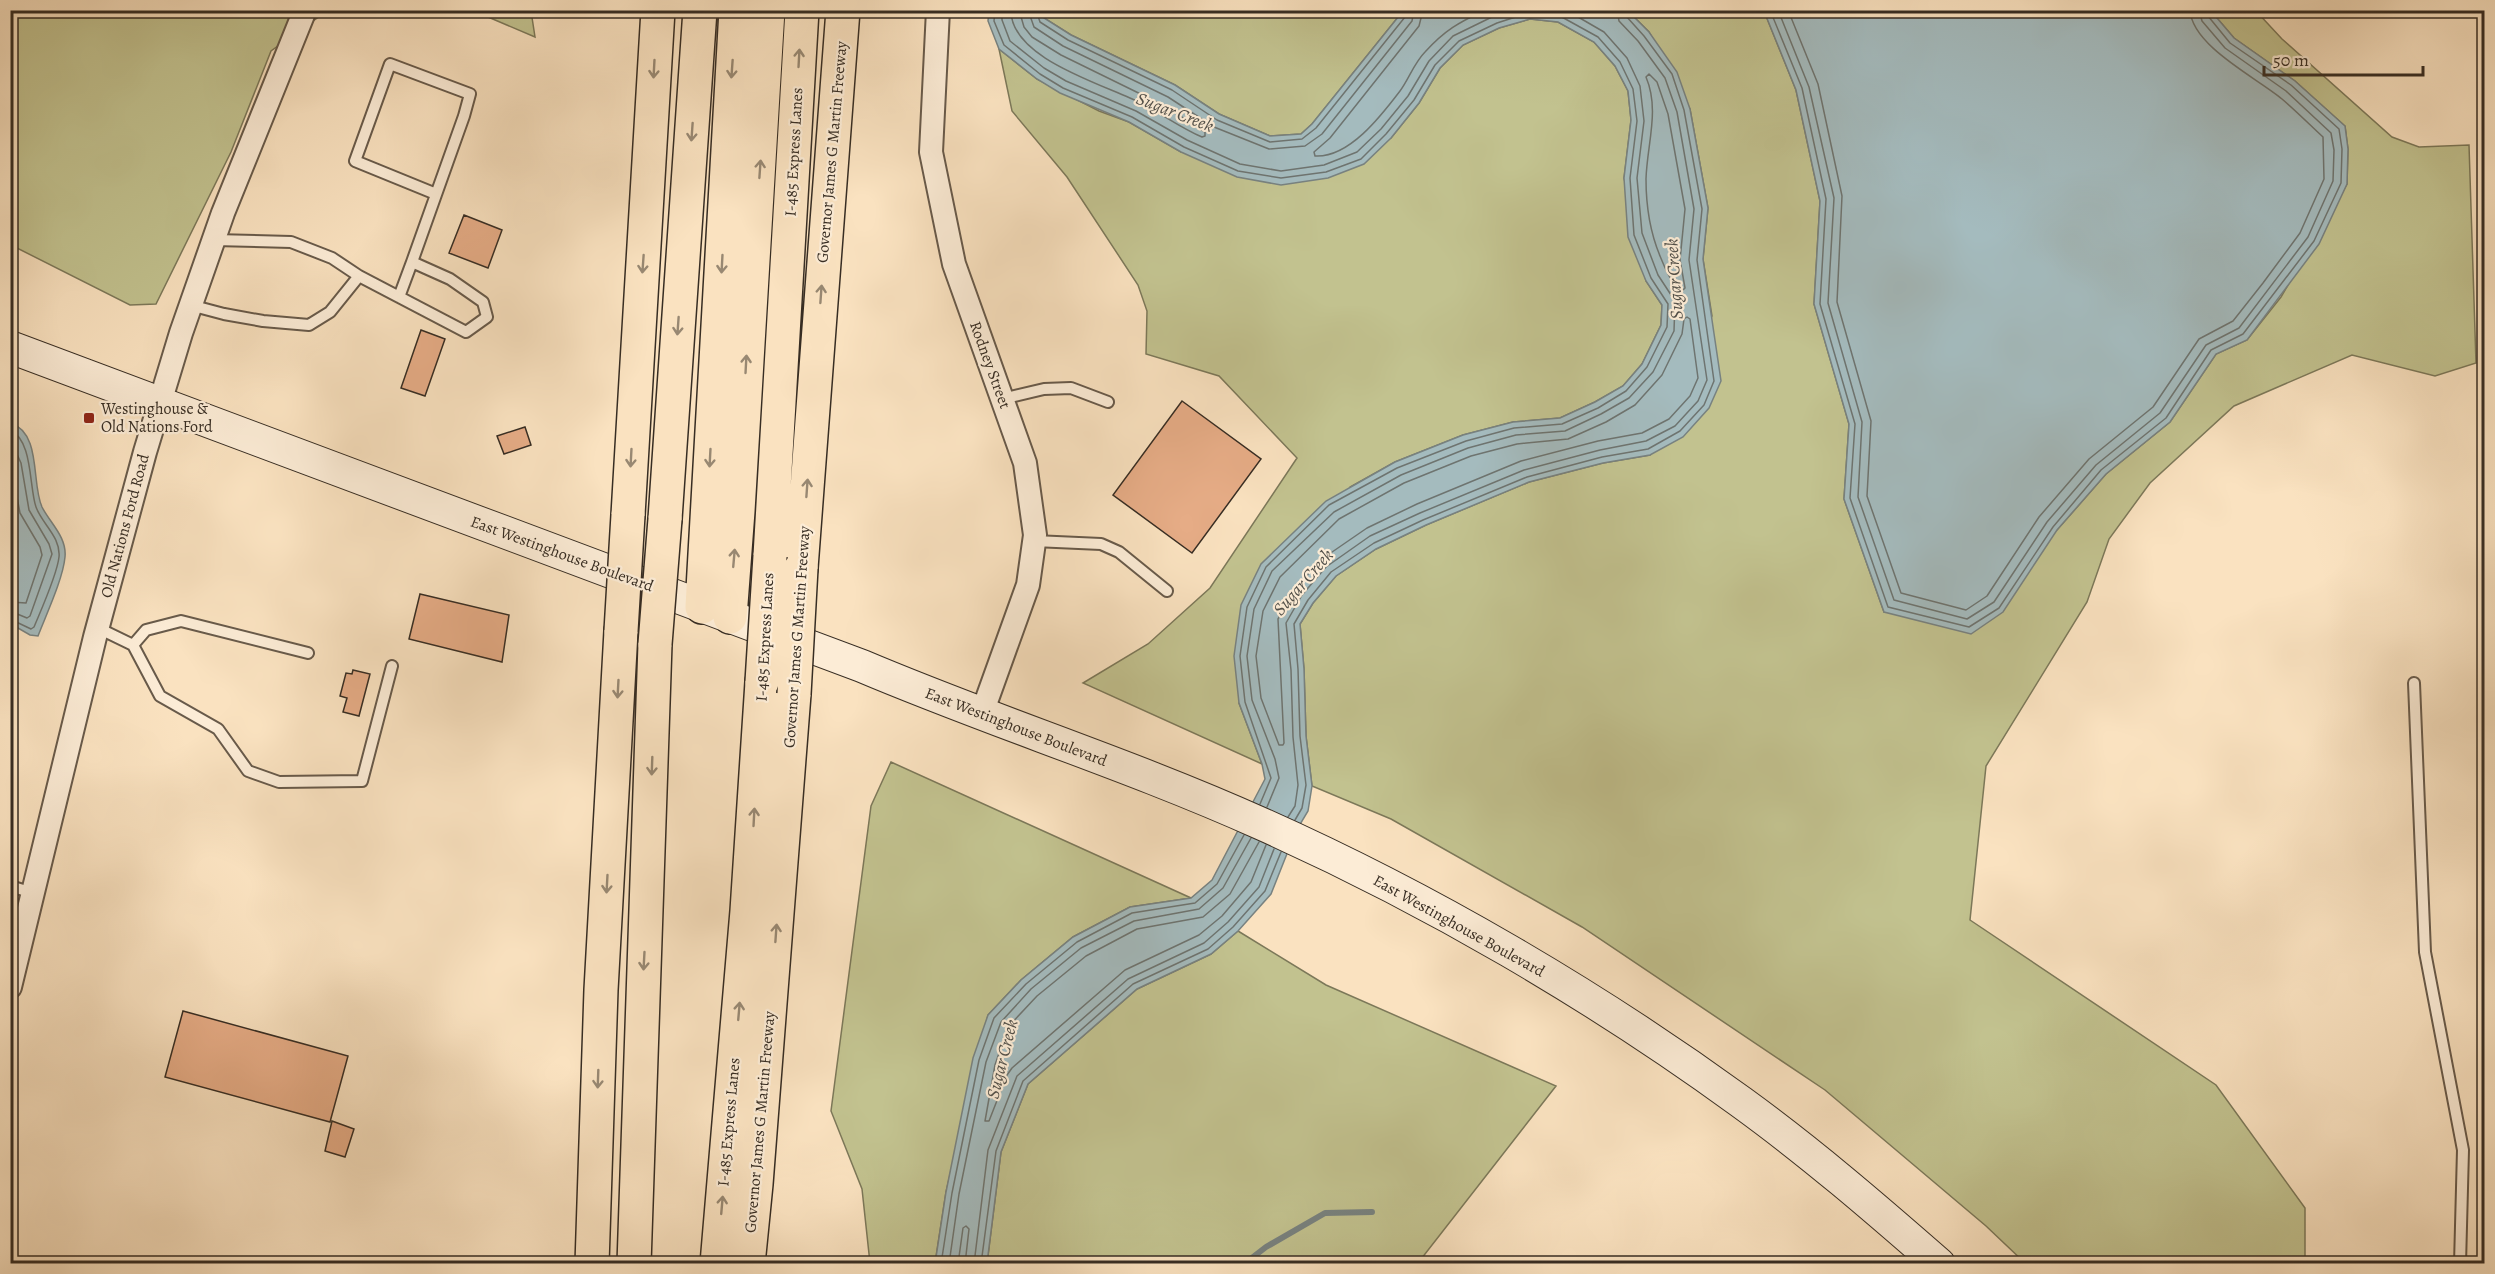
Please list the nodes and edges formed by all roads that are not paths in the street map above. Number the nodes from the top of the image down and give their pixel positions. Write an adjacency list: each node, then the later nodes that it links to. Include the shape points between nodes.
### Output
1 (305, 10): 10 (street, Old Nations Ford Road)
2 (658, 10): 32 (highway, one-way to 32, bridge, via 601,990)
3 (700, 10): 31 (highway, one-way to 31, bridge, via 656,645)
4 (736, 10): 21 (highway, one-way to 21)
5 (768, 10): 21 (highway, one-way to 5, via 738,511)
6 (802, 10): 35 (highway, I-485 Express Lanes, one-way to 6, bridge, via 747,911)
7 (843, 10): 36 (highway, Governor James G Martin Freeway, one-way to 7, bridge)
8 (938, 10): 16 (street, Rodney Street, via 931,152 954,264)
9 (436, 194): 9 (lane, via 470,94 390,64 356,161); 11 (lane)
10 (214, 240): 12 (lane, via 291,242 332,258); 14 (street, Old Nations Ford Road)
11 (412, 262): 13 (lane); 13 (lane, via 450,279 483,302 487,317 466,332)
12 (358, 276): 13 (lane); 14 (lane, via 330,312 309,325 263,321)
13 (399, 297)
14 (190, 305): 18 (street, Old Nations Ford Road)
15 (10, 347): 18 (main road, East Westinghouse Boulevard)
16 (1002, 399): 17 (lane, via 1044,389 1071,388); 19 (street, Rodney Street, via 1025,462)
17 (1108, 402)
18 (160, 404): 21 (main road, East Westinghouse Boulevard); 22 (street, Old Nations Ford Road)
19 (1034, 541): 20 (lane, via 1101,544 1119,552); 27 (street, Rodney Street, via 1028,585)
20 (1167, 591)
21 (716, 612): 27 (main road, East Westinghouse Boulevard)
22 (98, 628): 23 (lane); 29 (street, Old Nations Ford Road)
23 (133, 645): 24 (lane, via 146,630 181,621); 25 (lane, via 160,696 218,729 248,771 279,782 362,781)
24 (308, 653)
25 (392, 666)
26 (2414, 683): 38 (lane, via 2425,952 2463,1150)
27 (982, 713): 37 (main road, East Westinghouse Boulevard, via 1262,824 1428,906 1628,1024 1732,1095 1842,1179)
28 (10, 886): 29 (lane)
29 (33, 893): 30 (street, Old Nations Ford Road)
30 (10, 987)
31 (637, 1115): 33 (highway); 34 (highway)
32 (592, 1263)
33 (619, 1263)
34 (634, 1263)
35 (717, 1263)
36 (748, 1263)
37 (1940, 1263)
38 (2460, 1263)

